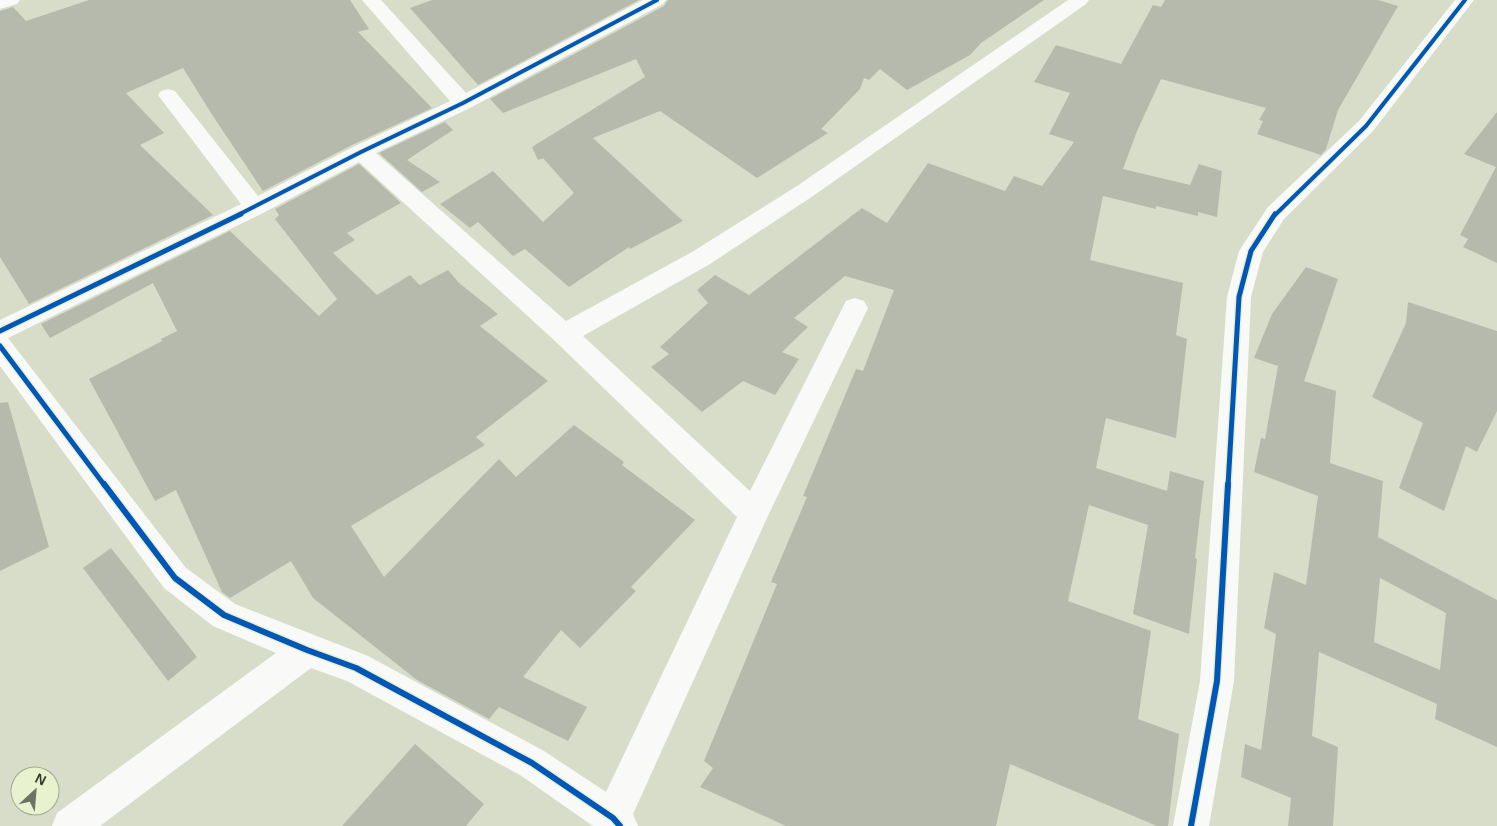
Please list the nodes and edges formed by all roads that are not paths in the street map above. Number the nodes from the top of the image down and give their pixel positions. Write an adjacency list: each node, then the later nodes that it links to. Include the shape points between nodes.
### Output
1 (11, 0): 6 (street)
2 (371, 0): 8 (street)
3 (656, 0): 8 (street)
4 (1080, 0): 13 (street, via 805,191 701,258)
5 (1465, 0): 19 (street, via 1366,126 1276,213 1251,251 1239,297 1217,681)
6 (0, 3)
7 (168, 95): 10 (street)
8 (463, 103): 9 (street)
9 (361, 152): 10 (street); 13 (street)
10 (255, 208): 12 (street)
11 (855, 308): 15 (street)
12 (0, 330)
13 (564, 334): 15 (street)
14 (0, 346): 16 (street, via 175,578 224,615)
15 (754, 514): 17 (street)
16 (307, 650): 17 (street, via 356,668 532,763); 18 (street)
17 (617, 822)
18 (70, 826)
19 (1190, 826)

